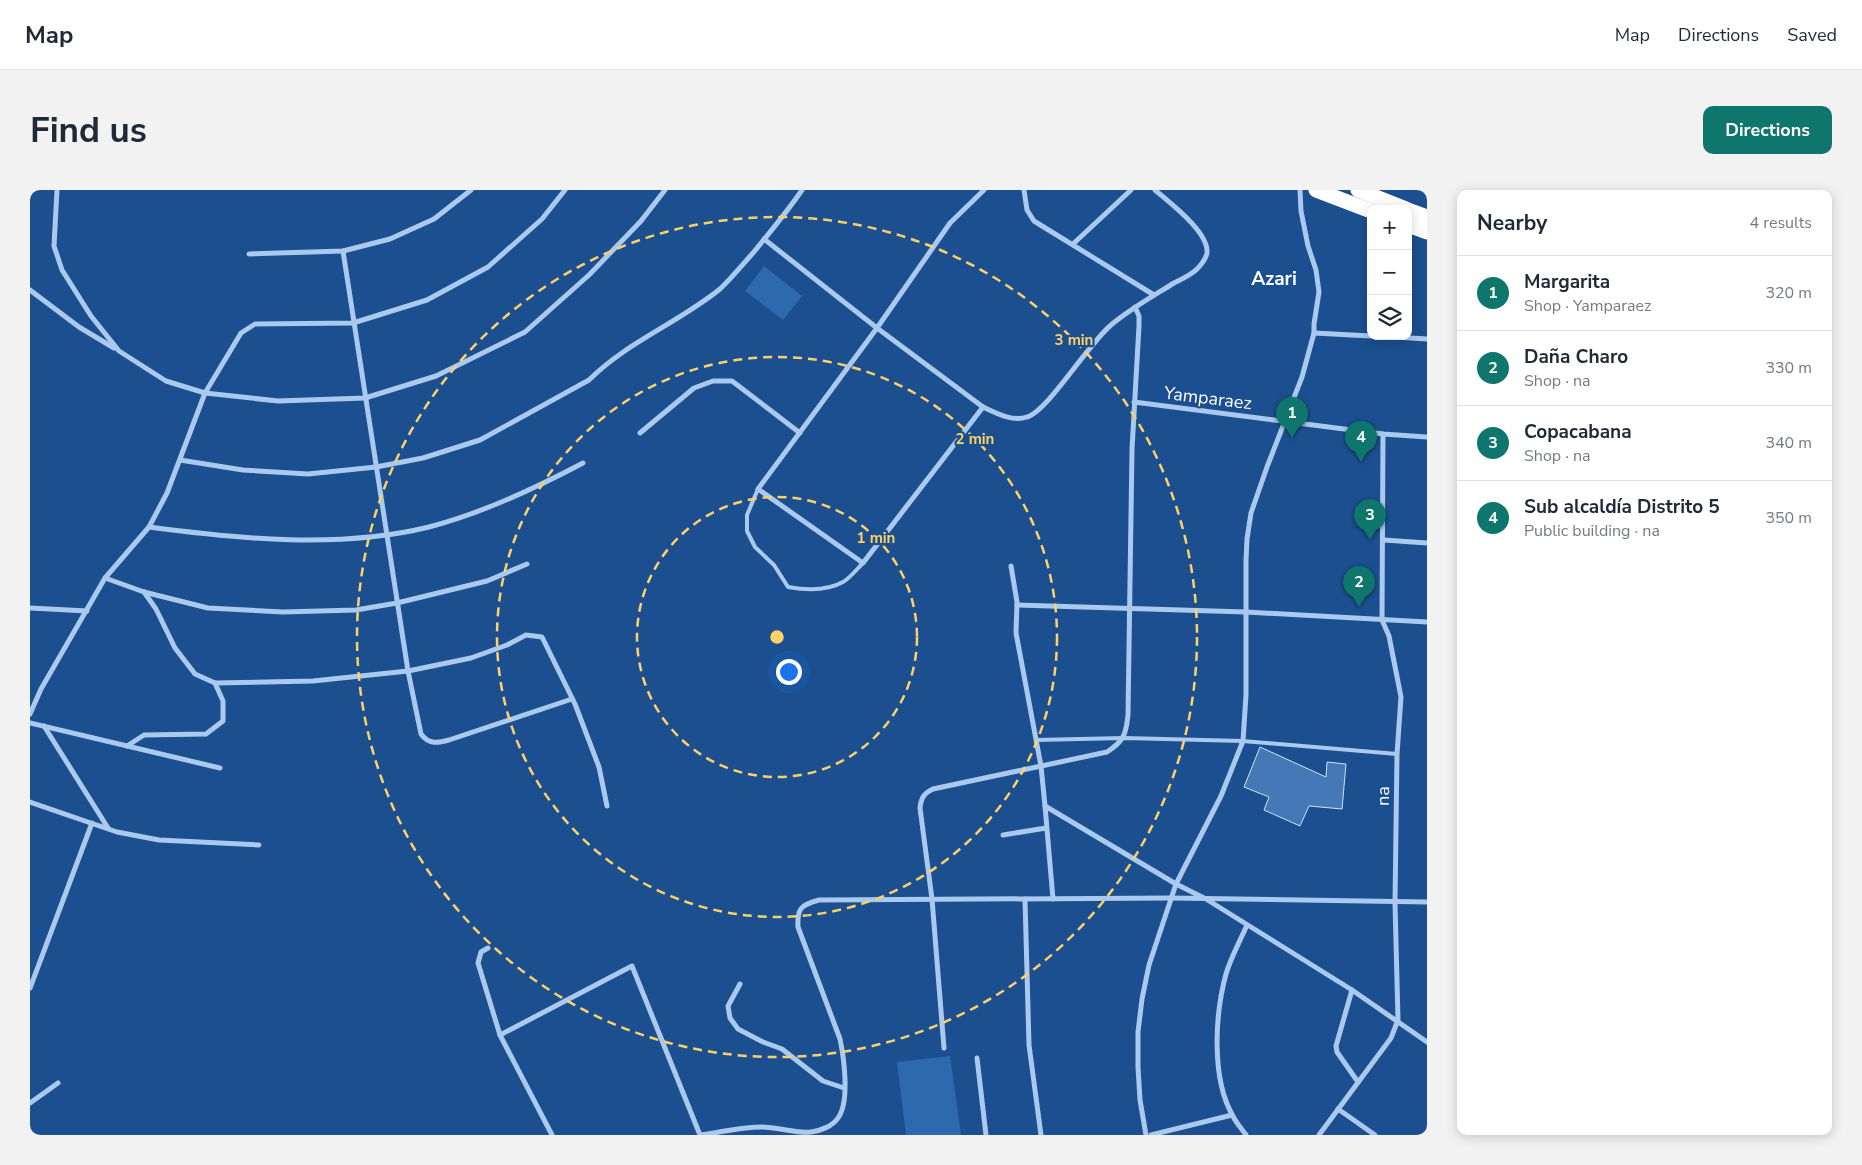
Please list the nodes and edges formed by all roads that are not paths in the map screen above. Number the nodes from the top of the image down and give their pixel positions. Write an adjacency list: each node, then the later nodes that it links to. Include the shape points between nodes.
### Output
1 (57, 190): 32 (street, via 54,246 62,270 90,316)
2 (471, 190): 21 (street, via 426,223 390,240)
3 (565, 190): 26 (street, via 542,219 488,267 427,300)
4 (665, 190): 34 (street, via 641,221 589,275 525,332 436,376)
5 (802, 190): 19 (street)
6 (984, 190): 27 (street, via 950,223)
7 (1024, 190): 20 (street, via 1027,210 1034,221)
8 (1131, 190): 20 (street)
9 (1155, 190): 24 (street, via 1194,226 1207,250 1206,258 1198,269)
10 (1300, 190): 28 (street, via 1304,229 1319,292)
11 (1316, 190): 14 (highway)
12 (1358, 190): 13 (highway)
13 (1397, 205)
14 (1367, 209)
15 (1412, 211): 16 (highway)
16 (1427, 217)
17 (1412, 226): 18 (highway)
18 (1427, 232)
19 (764, 240): 27 (street); 44 (street, via 720,289 628,348 589,380 480,440 423,458)
20 (1073, 244): 24 (street)
21 (343, 251): 22 (street); 26 (street)
22 (249, 254)
23 (30, 290): 32 (street)
24 (1154, 295): 25 (street)
25 (1135, 307): 35 (street, via 1139,326); 36 (street, via 1109,326 1086,350 1043,407 1027,417 1015,418)
26 (353, 323): 33 (street, via 255,324 242,332); 34 (street)
27 (877, 328): 36 (street); 38 (street)
28 (1314, 334): 29 (street); 37 (street)
29 (1367, 336)
30 (1412, 338): 31 (street)
31 (1427, 339)
32 (119, 351): 33 (street, via 166,381)
33 (205, 393): 34 (street, via 278,401); 42 (street)
34 (365, 398): 44 (street)
35 (1134, 402): 37 (street, Yamparaez); 57 (street)
36 (983, 407): 50 (street)
37 (1286, 422): 40 (street, Yamparaez); 60 (street, via 1266,467 1251,513)
38 (800, 432): 39 (street, via 732,381 713,381 694,388); 45 (street)
39 (640, 433)
40 (1383, 434): 41 (street, Yamparaez); 48 (street, na)
41 (1427, 437)
42 (180, 460): 44 (street, via 243,470 308,474); 46 (street)
43 (583, 463): 47 (street, via 478,512 429,527)
44 (376, 467): 47 (street)
45 (758, 489): 50 (street); 50 (lane, via 747,515 747,532 755,547 774,565 788,587 800,590 828,588 844,582)
46 (149, 527): 47 (street, via 260,539 312,540); 53 (street)
47 (386, 535): 55 (street)
48 (1384, 540): 49 (street); 61 (street, na)
49 (1427, 543)
50 (863, 563)
51 (527, 564): 55 (street, via 487,581)
52 (1011, 566): 56 (street)
53 (105, 578): 54 (street); 59 (street)
54 (144, 592): 55 (street, via 208,608 243,611 356,610); 64 (street, via 175,648 195,674)
55 (397, 603): 63 (street)
56 (1017, 605): 57 (street); 70 (street, via 1016,633)
57 (1129, 607): 60 (street); 69 (street, via 1128,715)
58 (30, 608): 59 (street)
59 (87, 611): 66 (street)
60 (1246, 612): 61 (street); 71 (street)
61 (1382, 620): 62 (street); 73 (street, na, via 1389,636 1401,697)
62 (1427, 622)
63 (408, 671): 64 (street, via 313,681); 65 (street, via 471,658 526,635 542,637); 65 (street, via 421,734 426,740 436,743)
64 (215, 683): 72 (street, via 223,701 223,722 206,734 144,735)
65 (572, 699): 77 (street, via 599,767)
66 (30, 714)
67 (30, 723): 68 (street)
68 (44, 726): 72 (street); 81 (street)
69 (1124, 738): 70 (lane); 71 (lane); 74 (street, via 1108,752)
70 (1036, 740): 74 (street)
71 (1243, 741): 73 (lane); 84 (street, via 1221,796)
72 (127, 746): 75 (street)
73 (1397, 754): 90 (street, na)
74 (1041, 766): 78 (street); 86 (street, via 925,793 920,808)
75 (220, 768)
76 (30, 802): 79 (street)
77 (607, 806)
78 (1045, 806): 80 (street); 84 (street)
79 (92, 823): 81 (street); 95 (street)
80 (1046, 828): 82 (street); 88 (street)
81 (108, 829): 83 (street, via 159,840)
82 (1003, 835)
83 (259, 845)
84 (1176, 884): 85 (street); 89 (street)
85 (1171, 898): 88 (street); 89 (street); 113 (street, via 1149,965 1138,1032 1140,1100)
86 (932, 899): 87 (street); 101 (street); 105 (street, via 819,900 800,908 798,927 840,1039 844,1057)
87 (1025, 899): 88 (street); 112 (street, via 1028,1018)
88 (1053, 899)
89 (1206, 899): 90 (street); 92 (street)
90 (1395, 902): 91 (street); 97 (street, na)
91 (1427, 902)
92 (1247, 925): 96 (street); 108 (street, via 1227,972 1217,1017 1222,1086)
93 (488, 948): 98 (street, via 481,952 478,963)
94 (740, 984): 105 (street, via 728,1006 730,1018 738,1029 782,1049 823,1081)
95 (30, 988)
96 (1352, 990): 97 (street); 103 (street, via 1336,1046)
97 (1398, 1020): 99 (street); 103 (street, na, via 1391,1038)
98 (500, 1035): 109 (street); 110 (street, via 632,966)
99 (1425, 1041): 100 (street)
100 (1427, 1047)
101 (944, 1048)
102 (977, 1058): 111 (street)
103 (1358, 1082): 107 (street, na)
104 (58, 1083): 106 (street)
105 (844, 1088): 110 (street, via 838,1119 825,1128 810,1132 761,1127)
106 (30, 1103)
107 (1338, 1109): 116 (street, na); 117 (street)
108 (1232, 1115): 114 (street); 115 (street)
109 (552, 1135)
110 (701, 1135)
111 (986, 1135)
112 (1041, 1135)
113 (1146, 1135)
114 (1151, 1135)
115 (1246, 1135)
116 (1319, 1135)
117 (1374, 1135)

